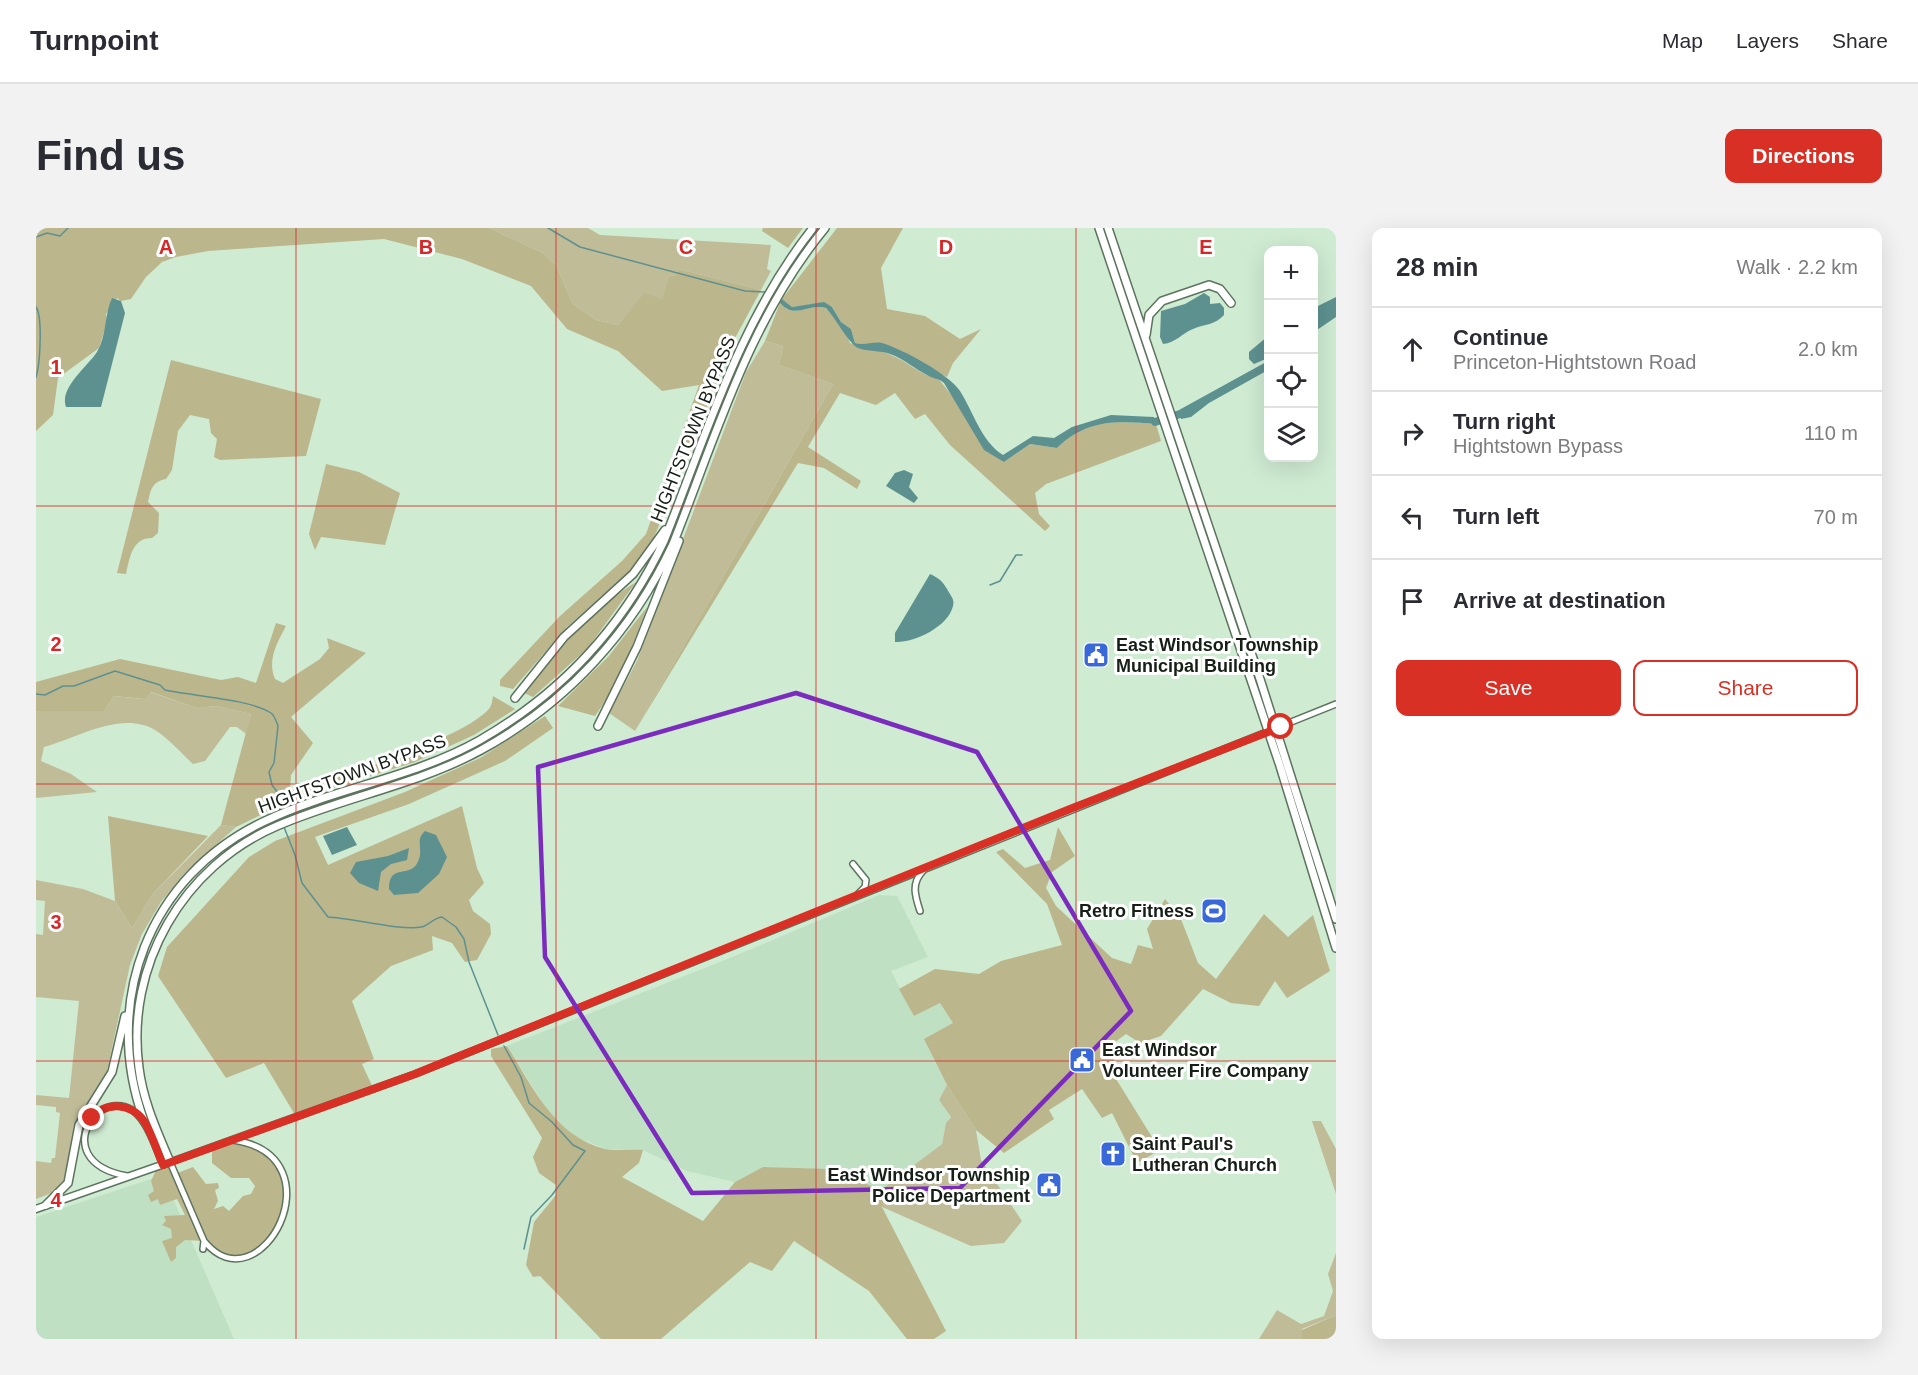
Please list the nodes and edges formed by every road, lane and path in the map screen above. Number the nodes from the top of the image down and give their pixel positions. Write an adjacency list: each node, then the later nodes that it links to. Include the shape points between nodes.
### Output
1 (813, 228): 8 (highway, HIGHTSTOWN BYPASS, via 759,308)
2 (825, 228): 7 (highway, HIGHTSTOWN BYPASS, via 769,310)
3 (1099, 228): 13 (highway)
4 (1108, 228): 6 (highway)
5 (1231, 303): 6 (highway, via 1220,289 1209,285 1162,301 1149,315)
6 (1147, 344): 12 (highway)
7 (701, 474): 11 (highway, via 646,627); 27 (highway, HIGHTSTOWN BYPASS, via 673,544 645,597 606,651 556,699 483,749 449,766 265,831 219,861 186,895 151,958 137,1031 142,1085)
8 (680, 501): 9 (highway, via 664,533 639,567 564,637); 24 (highway, HIGHTSTOWN BYPASS, via 659,552 624,610 586,658 544,696 478,741 445,757 280,814 249,829 192,874 158,917 139,959)
9 (515, 698)
10 (1336, 704): 12 (main road)
11 (598, 726)
12 (1276, 729): 13 (main road); 15 (highway)
13 (1268, 732): 14 (highway); 17 (main road)
14 (1302, 842): 15 (highway); 18 (highway)
15 (1314, 847): 19 (highway)
16 (854, 864): 20 (main road, via 866,880)
17 (930, 867): 20 (main road); 21 (main road, via 915,883)
18 (1317, 888): 19 (highway); 23 (highway)
19 (1328, 894): 22 (highway)
20 (855, 897): 26 (main road, via 415,1074)
21 (920, 911)
22 (1336, 919)
23 (1336, 948)
24 (128, 1005): 25 (highway, HIGHTSTOWN BYPASS, via 129,1062); 29 (highway, via 112,1072 80,1125 68,1183)
25 (144, 1121): 27 (main road, HIGHTSTOWN BYPASS); 28 (main road, via 125,1107 111,1106 95,1114 87,1128 86,1148 94,1164 109,1173)
26 (231, 1140): 27 (main road); 31 (main road, via 258,1145 278,1166 287,1193 284,1216 268,1243 243,1258 220,1256)
27 (166, 1163): 28 (main road); 31 (main road)
28 (127, 1176): 29 (main road)
29 (46, 1205): 30 (main road)
30 (36, 1209)
31 (204, 1241): 32 (main road)
32 (203, 1249)

